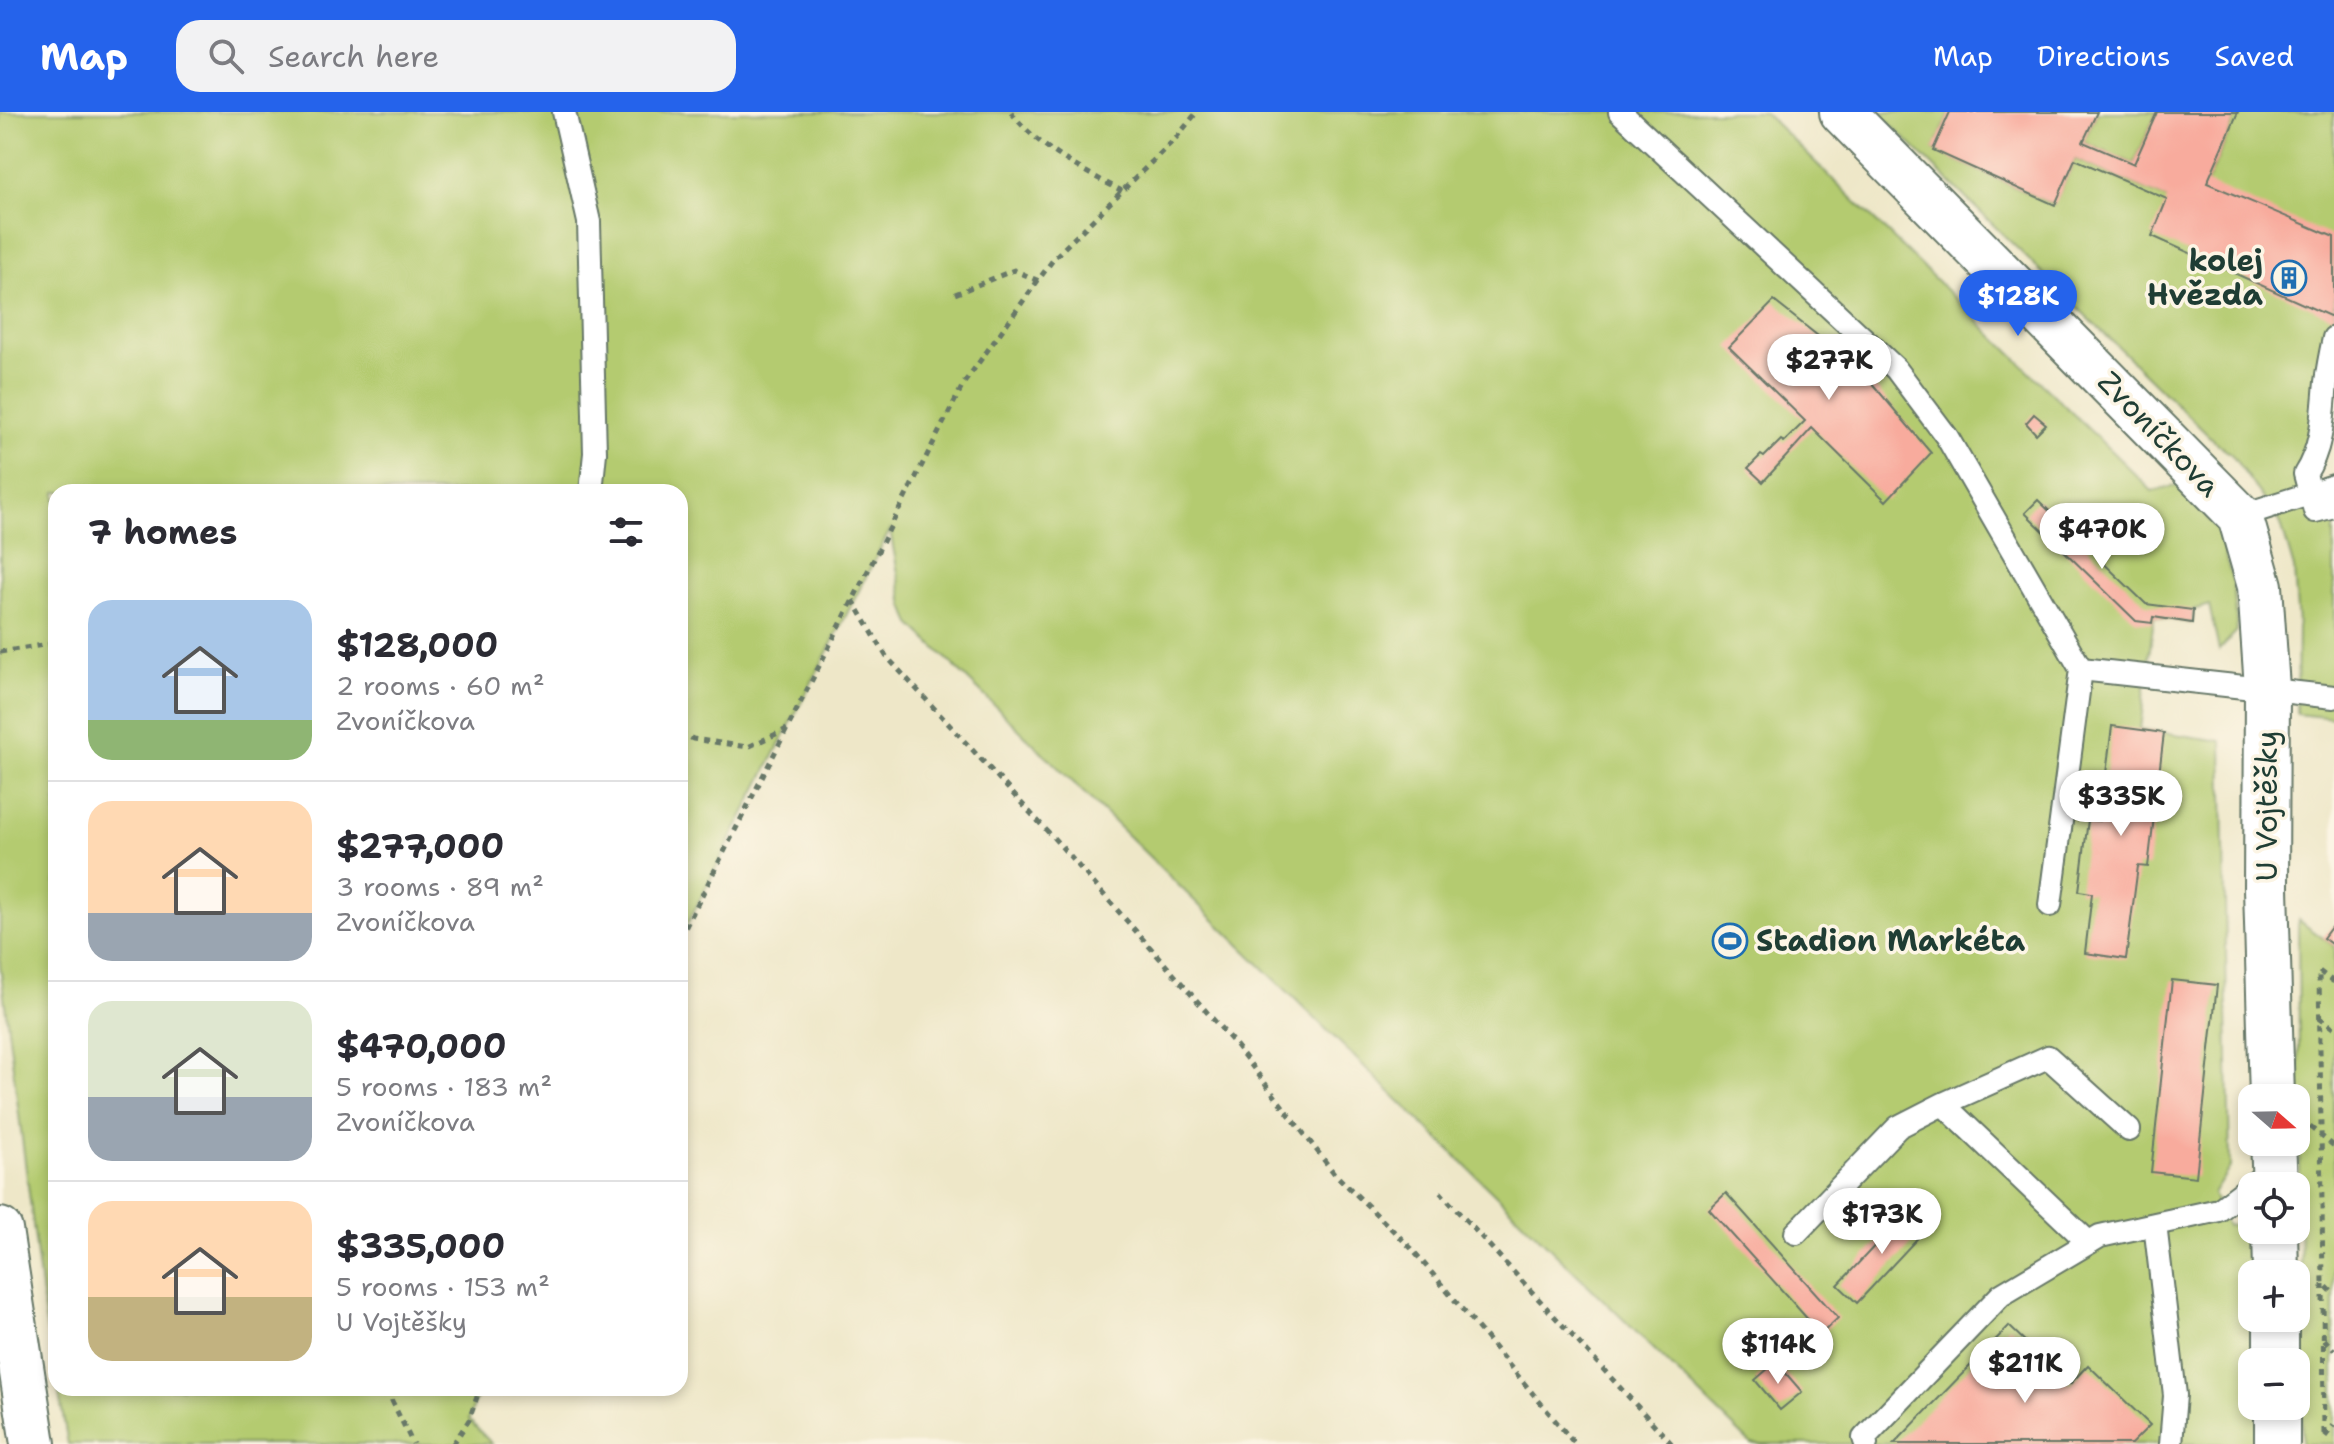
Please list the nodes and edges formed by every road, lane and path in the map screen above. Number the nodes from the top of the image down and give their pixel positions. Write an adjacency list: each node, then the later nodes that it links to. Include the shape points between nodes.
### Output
1 (564, 112): 10 (lane, via 589,222)
2 (1011, 112): 6 (path, via 1060,156)
3 (1197, 112): 6 (path)
4 (1620, 112): 18 (lane, via 1896,369 1947,437)
5 (1856, 116): 14 (street, Zvoníčkova)
6 (1122, 191): 7 (path, via 1055,257)
7 (1039, 281): 8 (path, via 1014,270); 15 (path, via 964,383)
8 (955, 294)
9 (2334, 338): 12 (lane, via 2321,432 2305,474)
10 (592, 484)
11 (2334, 486): 12 (lane)
12 (2310, 492): 13 (lane, via 2315,511); 14 (lane)
13 (2334, 506)
14 (2240, 516): 19 (street, U Vojtěšky, via 2260,586)
15 (853, 600): 21 (path); 51 (path, via 886,656 1176,976 1334,1173 1411,1248)
16 (48, 644): 17 (path)
17 (0, 652)
18 (2081, 669): 19 (lane); 23 (lane)
19 (2267, 688): 20 (lane); 28 (street, U Vojtěšky, via 2266,888)
20 (2334, 697)
21 (788, 729): 22 (path, via 748,747); 24 (path)
22 (688, 736)
23 (2050, 905)
24 (688, 923)
25 (2334, 982): 26 (path, via 2319,971)
26 (2319, 1017): 27 (path); 31 (path)
27 (2334, 1028)
28 (2276, 1084)
29 (1943, 1104): 30 (lane, via 2048,1057); 38 (lane, via 1898,1127); 39 (lane)
30 (2129, 1130)
31 (2320, 1136): 32 (path); 33 (path); 40 (path)
32 (2310, 1137)
33 (2334, 1146)
34 (2267, 1156): 36 (lane, via 2219,1210)
35 (1440, 1192): 52 (path)
36 (2155, 1224): 39 (lane); 54 (lane, via 2175,1395)
37 (0, 1230): 48 (street)
38 (1796, 1233)
39 (2088, 1242): 53 (lane, via 2001,1295 1864,1438)
40 (2323, 1283): 41 (path); 42 (path)
41 (2334, 1294)
42 (2323, 1338): 43 (path); 47 (path, via 2324,1438)
43 (2334, 1350)
44 (392, 1396): 49 (path)
45 (477, 1396): 50 (path)
46 (2277, 1420): 55 (street)
47 (2334, 1425)
48 (33, 1444)
49 (413, 1444)
50 (453, 1444)
51 (1575, 1444)
52 (1672, 1444)
53 (1866, 1444)
54 (2171, 1444)
55 (2277, 1444)

